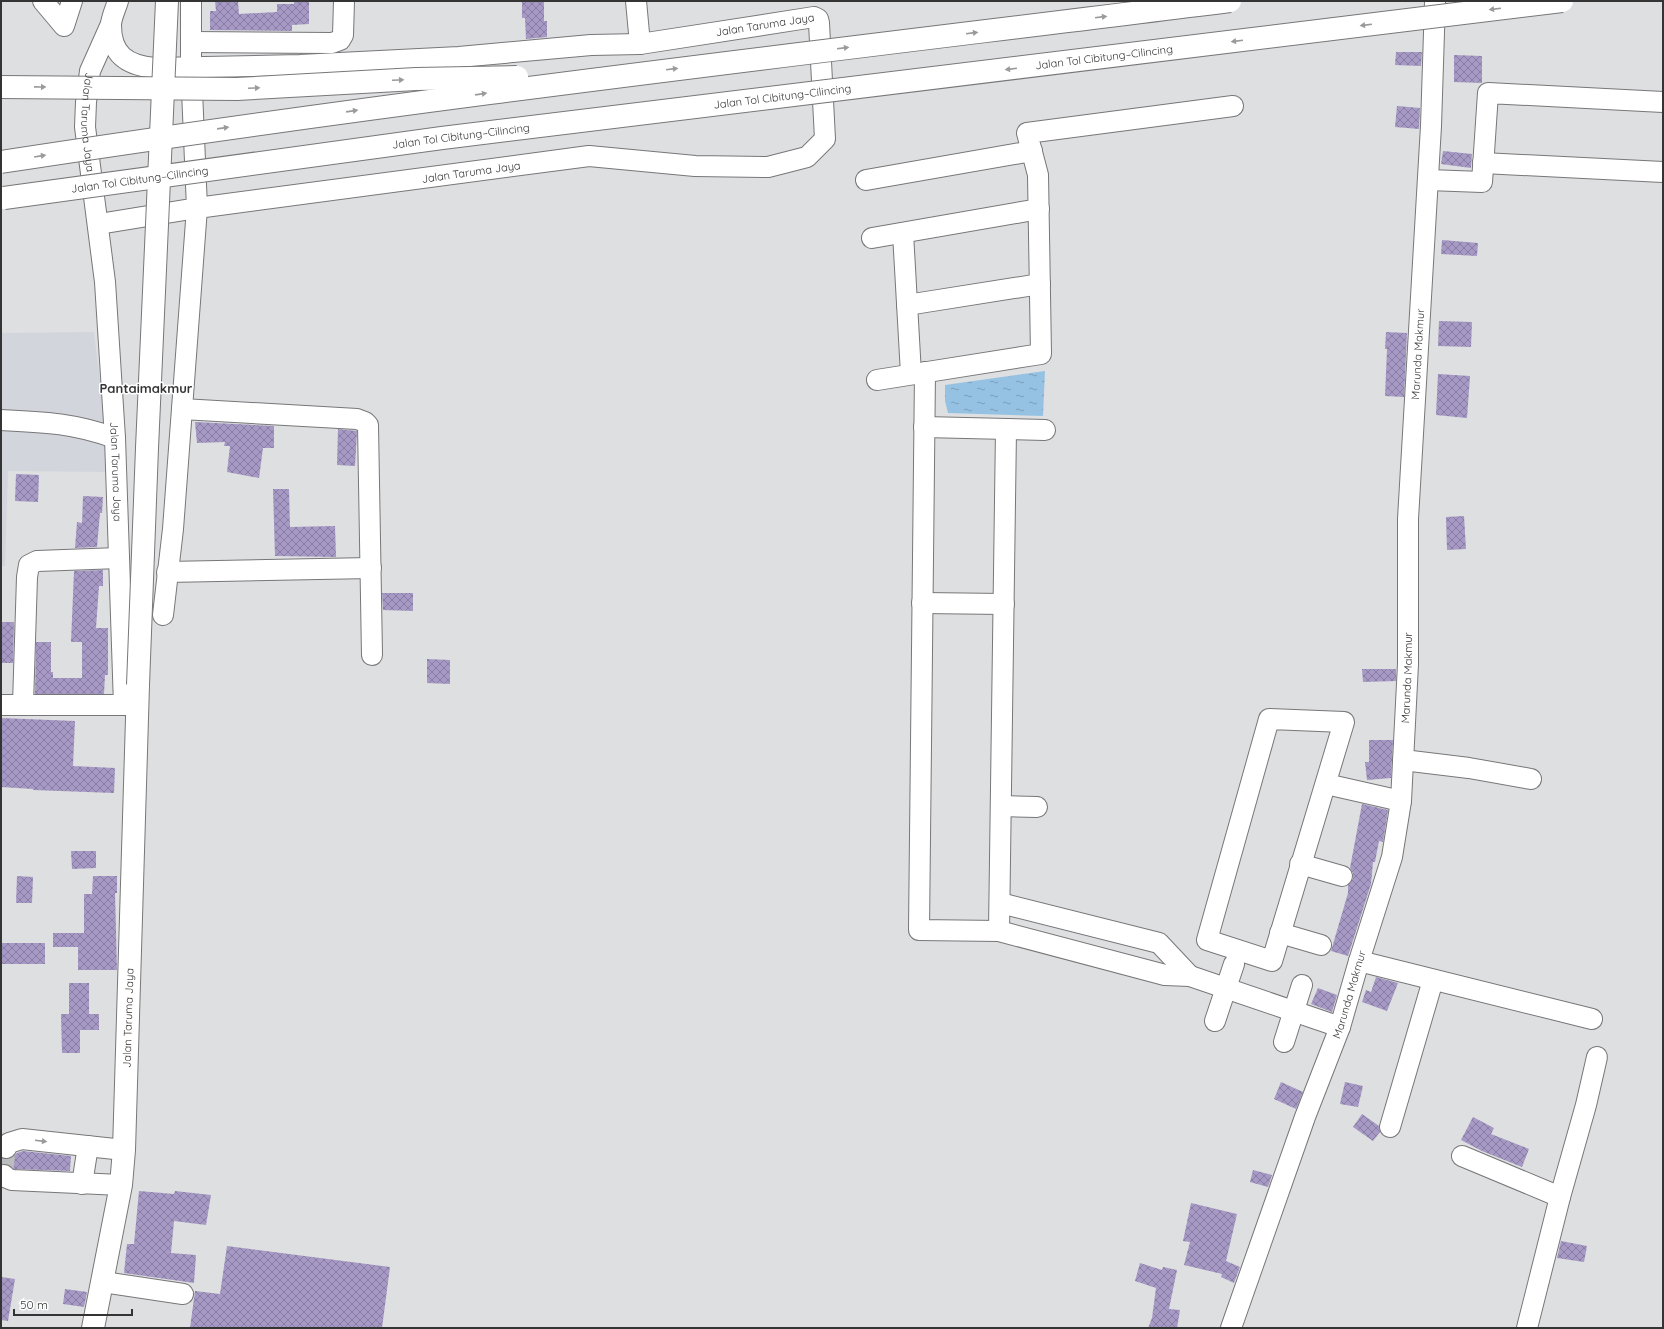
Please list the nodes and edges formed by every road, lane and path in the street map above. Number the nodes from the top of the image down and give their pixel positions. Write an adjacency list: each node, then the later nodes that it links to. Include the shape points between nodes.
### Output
1 (43, 1): 13 (street)
2 (64, 1): 13 (street)
3 (72, 1): 13 (street)
4 (118, 1): 12 (street, Jalan Taruma Jaya)
5 (167, 1): 50 (main road, Jalan Taruma Jaya, bridge)
6 (191, 1): 14 (street)
7 (344, 1): 14 (street, via 343,35 340,40 332,43)
8 (636, 1): 15 (street)
9 (1230, 1): 17 (main road, one-way to 9, bridge)
10 (1435, 1): 26 (street, Marunda Makmur)
11 (1562, 1): 27 (main road, Jalan Tol Cibitung–Cilincing, one-way to 27, bridge, via 442,138)
12 (111, 24): 16 (street, Jalan Taruma Jaya, via 113,42 118,53 126,61 139,66); 30 (street, Jalan Taruma Jaya, via 90,71 86,102 86,126)
13 (64, 26)
14 (191, 42): 16 (street)
15 (640, 44): 16 (street, Jalan Taruma Jaya, via 591,45 459,57 300,66); 28 (street, Jalan Taruma Jaya, via 814,17 818,19 825,139 807,157 768,167 695,166 589,156)
16 (191, 67): 28 (street)
17 (633, 74): 18 (main road, one-way to 17, bridge, via 237,89 416,79); 22 (main road, one-way to 17, bridge, via 201,131)
18 (1, 87)
19 (1663, 102): 23 (street, via 1488,93)
20 (1233, 106): 21 (street, via 1027,133)
21 (1032, 151): 25 (street); 29 (street, via 1038,175)
22 (1, 162)
23 (1483, 163): 24 (street); 26 (street, via 1482,182)
24 (1663, 172)
25 (866, 180)
26 (1428, 180): 53 (street, Marunda Makmur, via 1408,519 1408,664)
27 (4, 198)
28 (198, 208): 30 (street, Jalan Taruma Jaya); 37 (street)
29 (1039, 209): 31 (street); 33 (street)
30 (99, 224): 42 (street, Jalan Taruma Jaya)
31 (903, 233): 32 (street); 34 (street)
32 (872, 238)
33 (1040, 284): 34 (street); 35 (street, via 1041,354)
34 (907, 306): 35 (street)
35 (918, 373): 36 (street); 39 (street)
36 (877, 380)
37 (182, 409): 44 (street, via 357,419 365,422 368,425); 45 (street, via 173,529)
38 (1, 420): 42 (street, via 55,423 80,427)
39 (924, 427): 40 (street); 46 (street)
40 (1006, 429): 41 (street); 47 (street)
41 (1045, 430)
42 (115, 438): 43 (street, Jalan Taruma Jaya)
43 (119, 558): 50 (street, Jalan Taruma Jaya); 51 (street, via 37,561 29,565)
44 (371, 568): 45 (street); 49 (street)
45 (167, 572): 48 (street)
46 (922, 603): 47 (street); 62 (street, via 919,930)
47 (1004, 604): 57 (street)
48 (163, 615)
49 (372, 655)
50 (133, 698): 51 (street); 80 (main road, Jalan Taruma Jaya)
51 (23, 704): 52 (street)
52 (1, 705)
53 (1403, 760): 54 (street); 56 (street, Marunda Makmur)
54 (1531, 779)
55 (1326, 784): 56 (street); 59 (street); 63 (street, via 1344,722 1269,719 1207,940 1272,962)
56 (1401, 801): 65 (street, Marunda Makmur, via 1392,857)
57 (1001, 806): 58 (street); 61 (street)
58 (1037, 807)
59 (1300, 864): 60 (street); 63 (street)
60 (1342, 876)
61 (1000, 903): 62 (street); 67 (street, via 1159,943)
62 (999, 930): 67 (street, via 1164,975)
63 (1280, 933): 64 (street)
64 (1321, 945)
65 (1359, 961): 68 (street); 74 (street, Marunda Makmur)
66 (1234, 964): 70 (street)
67 (1190, 976): 70 (street)
68 (1433, 980): 72 (street); 77 (street)
69 (1302, 985): 71 (street)
70 (1226, 988): 71 (street); 73 (street)
71 (1294, 1011): 74 (street); 75 (street)
72 (1592, 1019)
73 (1215, 1021)
74 (1340, 1027): 89 (street, Marunda Makmur, via 1305,1116)
75 (1284, 1042)
76 (1597, 1057): 85 (street)
77 (1390, 1127)
78 (88, 1146): 79 (street, one-way to 78, via 9,1143 22,1138); 80 (street); 83 (street)
79 (6, 1148)
80 (124, 1150): 84 (main road, Jalan Taruma Jaya)
81 (1462, 1156): 85 (street)
82 (3, 1183): 83 (street, via 7,1178); 84 (street)
83 (82, 1184): 84 (street)
84 (120, 1191): 86 (main road, Jalan Taruma Jaya)
85 (1560, 1197): 90 (street)
86 (103, 1282): 87 (street); 88 (main road, Jalan Taruma Jaya)
87 (183, 1294)
88 (93, 1328)
89 (1231, 1328)
90 (1527, 1328)

